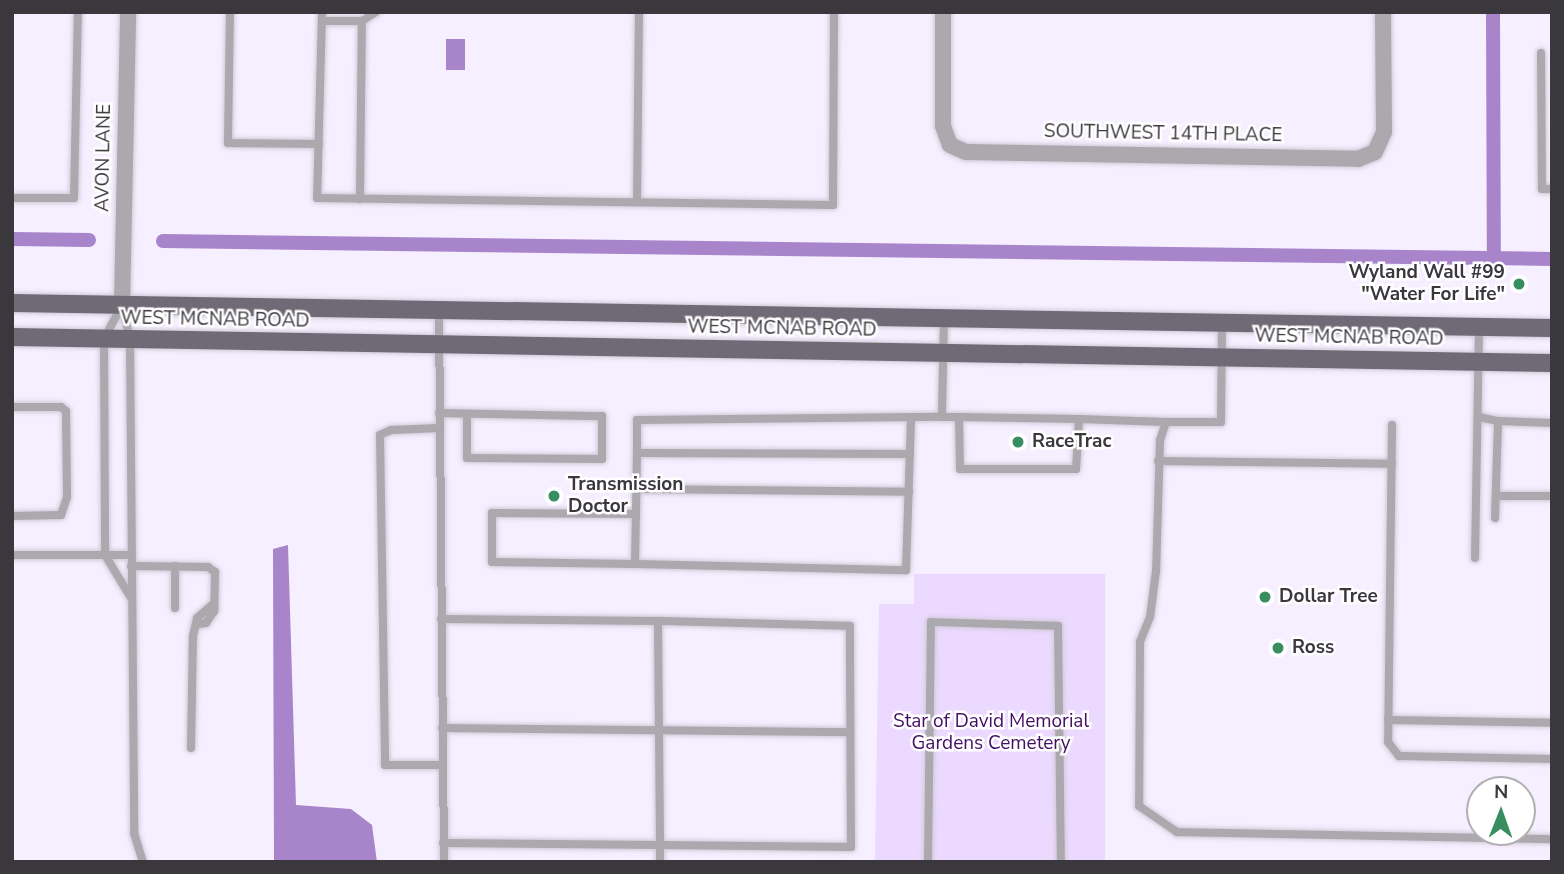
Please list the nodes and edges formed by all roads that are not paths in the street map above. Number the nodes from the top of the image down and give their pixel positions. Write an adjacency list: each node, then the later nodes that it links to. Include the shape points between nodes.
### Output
1 (78, 12): 14 (lane, via 74,198)
2 (128, 12): 18 (street, AVON LANE)
3 (230, 12): 12 (lane, via 228,143)
4 (376, 12): 10 (lane)
5 (639, 12): 16 (lane)
6 (834, 12): 16 (lane, via 833,205)
7 (943, 12): 8 (street, SOUTHWEST 14TH PLACE, via 943,126 950,145 966,152 1358,159 1376,152 1384,132)
8 (1383, 12)
9 (322, 17): 10 (lane); 12 (lane)
10 (362, 21): 15 (lane)
11 (1541, 52): 13 (lane, via 1542,190)
12 (319, 144): 15 (lane, via 317,198)
13 (1552, 189)
14 (12, 198)
15 (360, 199): 16 (lane)
16 (637, 202)
17 (12, 303): 18 (main road, WEST MCNAB ROAD)
18 (122, 305): 19 (main road, WEST MCNAB ROAD); 25 (lane); 26 (lane)
19 (439, 310): 20 (main road, WEST MCNAB ROAD); 27 (lane)
20 (944, 318): 21 (main road, WEST MCNAB ROAD); 28 (lane)
21 (1222, 323): 22 (main road, WEST MCNAB ROAD); 29 (lane)
22 (1479, 327): 23 (main road, WEST MCNAB ROAD); 30 (lane)
23 (1552, 328)
24 (12, 337): 25 (main road, WEST MCNAB ROAD)
25 (104, 339): 26 (main road, WEST MCNAB ROAD); 57 (lane)
26 (130, 340): 27 (main road, WEST MCNAB ROAD); 58 (lane)
27 (439, 345): 28 (main road, WEST MCNAB ROAD); 33 (lane)
28 (942, 353): 29 (main road, WEST MCNAB ROAD); 35 (lane)
29 (1222, 357): 30 (main road, WEST MCNAB ROAD); 41 (lane, via 1220,422)
30 (1479, 361): 31 (main road, WEST MCNAB ROAD); 37 (lane)
31 (1552, 363)
32 (12, 407): 54 (lane, via 61,407 66,411 67,497 61,514)
33 (439, 413): 34 (lane); 44 (lane)
34 (467, 414): 34 (lane, via 602,416 602,459 467,458)
35 (942, 417): 36 (lane); 38 (lane)
36 (959, 417): 39 (lane); 39 (lane, via 960,469 1076,469)
37 (1478, 417): 40 (lane); 59 (lane)
38 (911, 419): 45 (lane, via 637,420); 46 (lane)
39 (1079, 419): 41 (lane)
40 (1498, 421): 42 (lane); 52 (lane)
41 (1166, 422): 47 (lane)
42 (1552, 423)
43 (1392, 425): 48 (lane)
44 (439, 428): 65 (lane); 74 (lane, via 391,430 380,435 385,765)
45 (637, 453): 46 (lane); 49 (lane)
46 (910, 454): 50 (lane)
47 (1158, 461): 48 (lane); 75 (lane, via 1156,571 1150,617 1140,642 1139,806 1177,832)
48 (1392, 464): 67 (lane)
49 (636, 489): 50 (lane); 53 (lane)
50 (909, 492): 60 (lane, via 906,570)
51 (1552, 494): 52 (lane)
52 (1496, 496): 55 (lane)
53 (636, 514): 60 (lane); 60 (lane, via 492,513 492,562)
54 (12, 516)
55 (1495, 518)
56 (12, 555): 57 (lane)
57 (105, 555): 58 (lane); 63 (lane)
58 (131, 555): 61 (lane)
59 (1475, 558)
60 (635, 564)
61 (131, 566): 62 (lane); 63 (lane)
62 (175, 566): 64 (lane); 72 (lane, via 208,567 215,572 214,611 206,623 198,624 193,636)
63 (131, 598): 78 (lane, via 134,833)
64 (175, 608)
65 (441, 619): 66 (lane); 69 (lane)
66 (658, 621): 70 (lane); 71 (lane, via 850,626)
67 (1388, 720): 68 (lane); 73 (lane, via 1388,742 1399,756)
68 (1552, 723)
69 (442, 729): 70 (lane); 74 (lane)
70 (659, 730): 71 (lane); 77 (lane)
71 (850, 732): 77 (lane, via 851,847)
72 (191, 748)
73 (1552, 759)
74 (443, 765): 76 (lane)
75 (1552, 839)
76 (443, 843): 77 (lane); 79 (lane)
77 (660, 845): 80 (lane)
78 (143, 862)
79 (444, 862)
80 (660, 862)
81 (928, 862): 82 (lane, via 931,622 1058,626)
82 (1061, 862)

